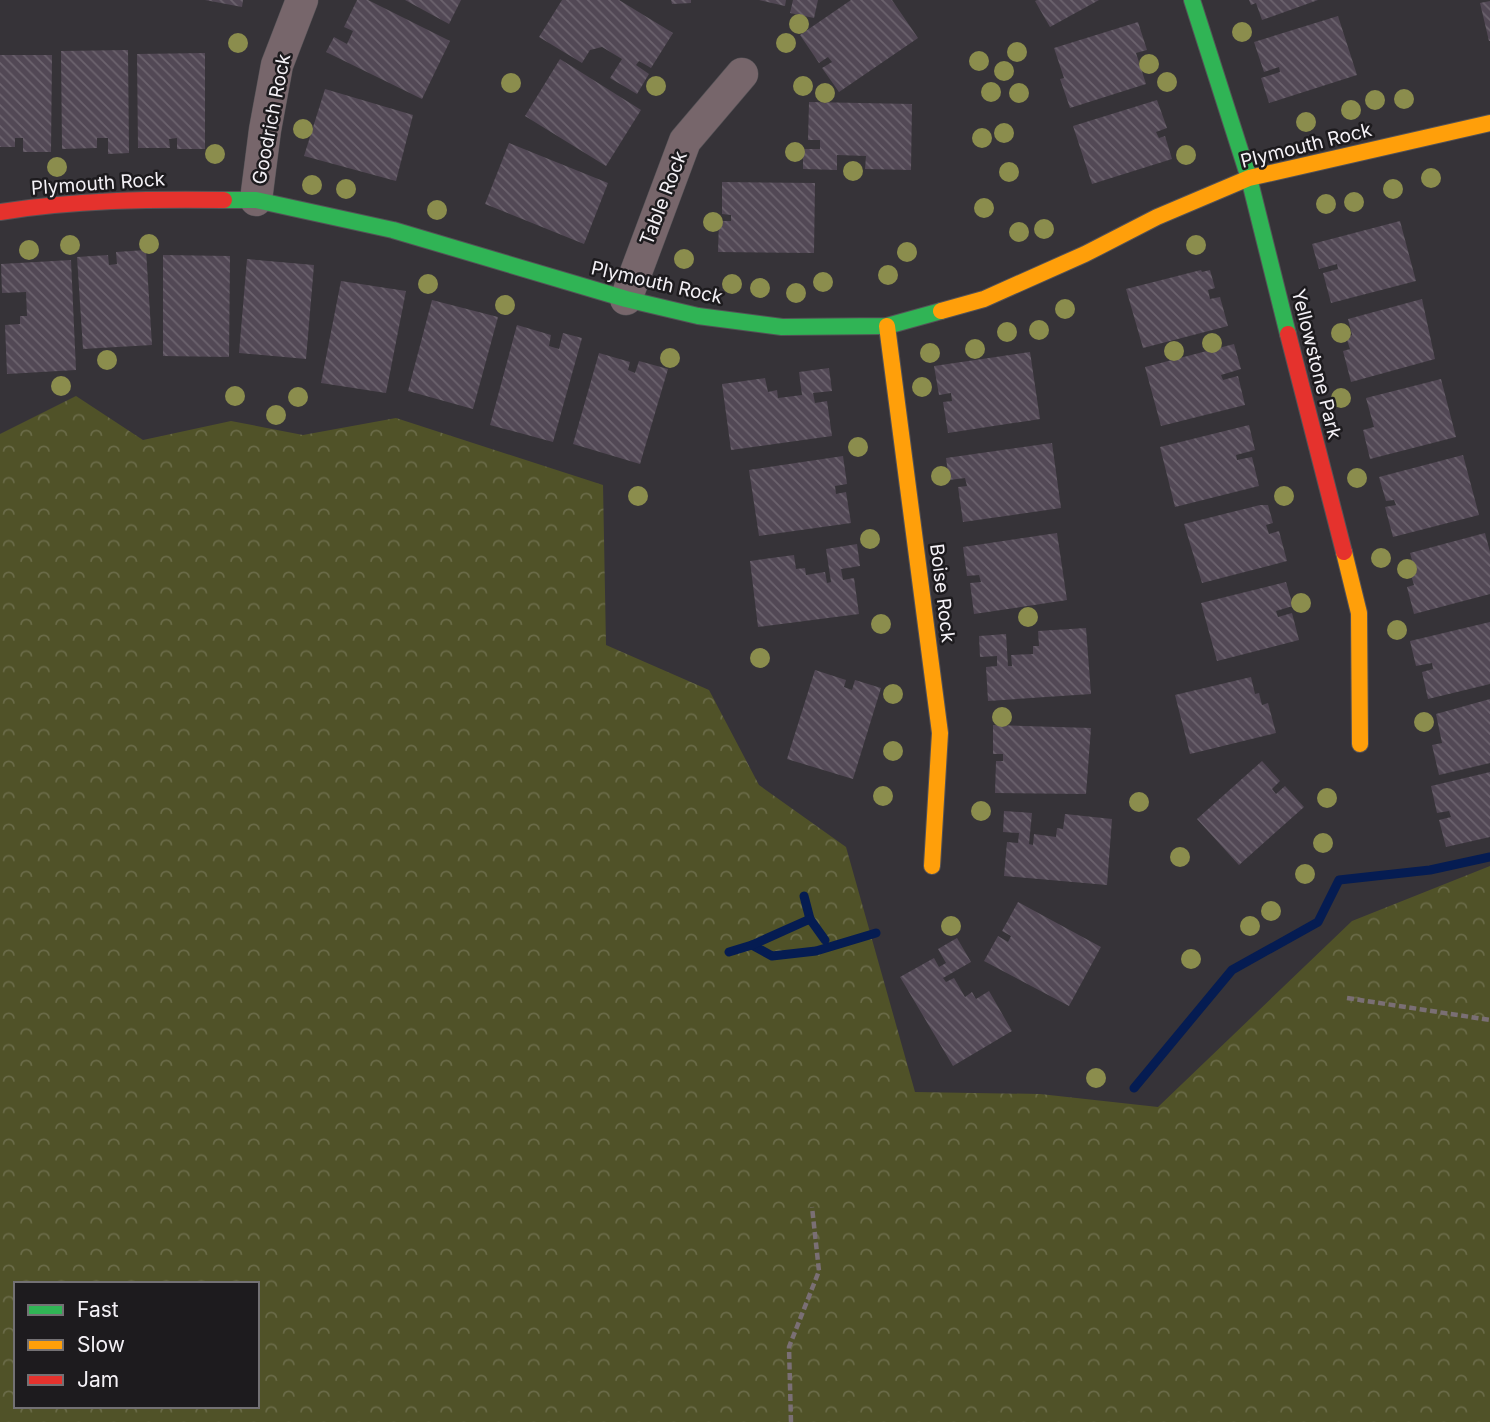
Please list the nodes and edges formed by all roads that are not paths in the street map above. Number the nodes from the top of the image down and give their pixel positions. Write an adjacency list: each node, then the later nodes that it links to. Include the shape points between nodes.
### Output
1 (302, 0): 6 (street, Goodrich Rock, via 277,65)
2 (1192, 0): 5 (street, Yellowstone Park)
3 (742, 74): 8 (street, Table Rock, via 685,141)
4 (1490, 123): 5 (street, Plymouth Rock)
5 (1249, 178): 9 (street, Plymouth Rock, via 984,299); 10 (street, Yellowstone Park, via 1359,613)
6 (256, 200): 7 (street, Plymouth Rock, via 141,199); 8 (street, Plymouth Rock, via 393,230)
7 (0, 212)
8 (626, 299): 9 (street, Plymouth Rock, via 698,316 782,327)
9 (887, 326): 11 (street, Boise Rock, via 940,733)
10 (1360, 744)
11 (932, 866)

